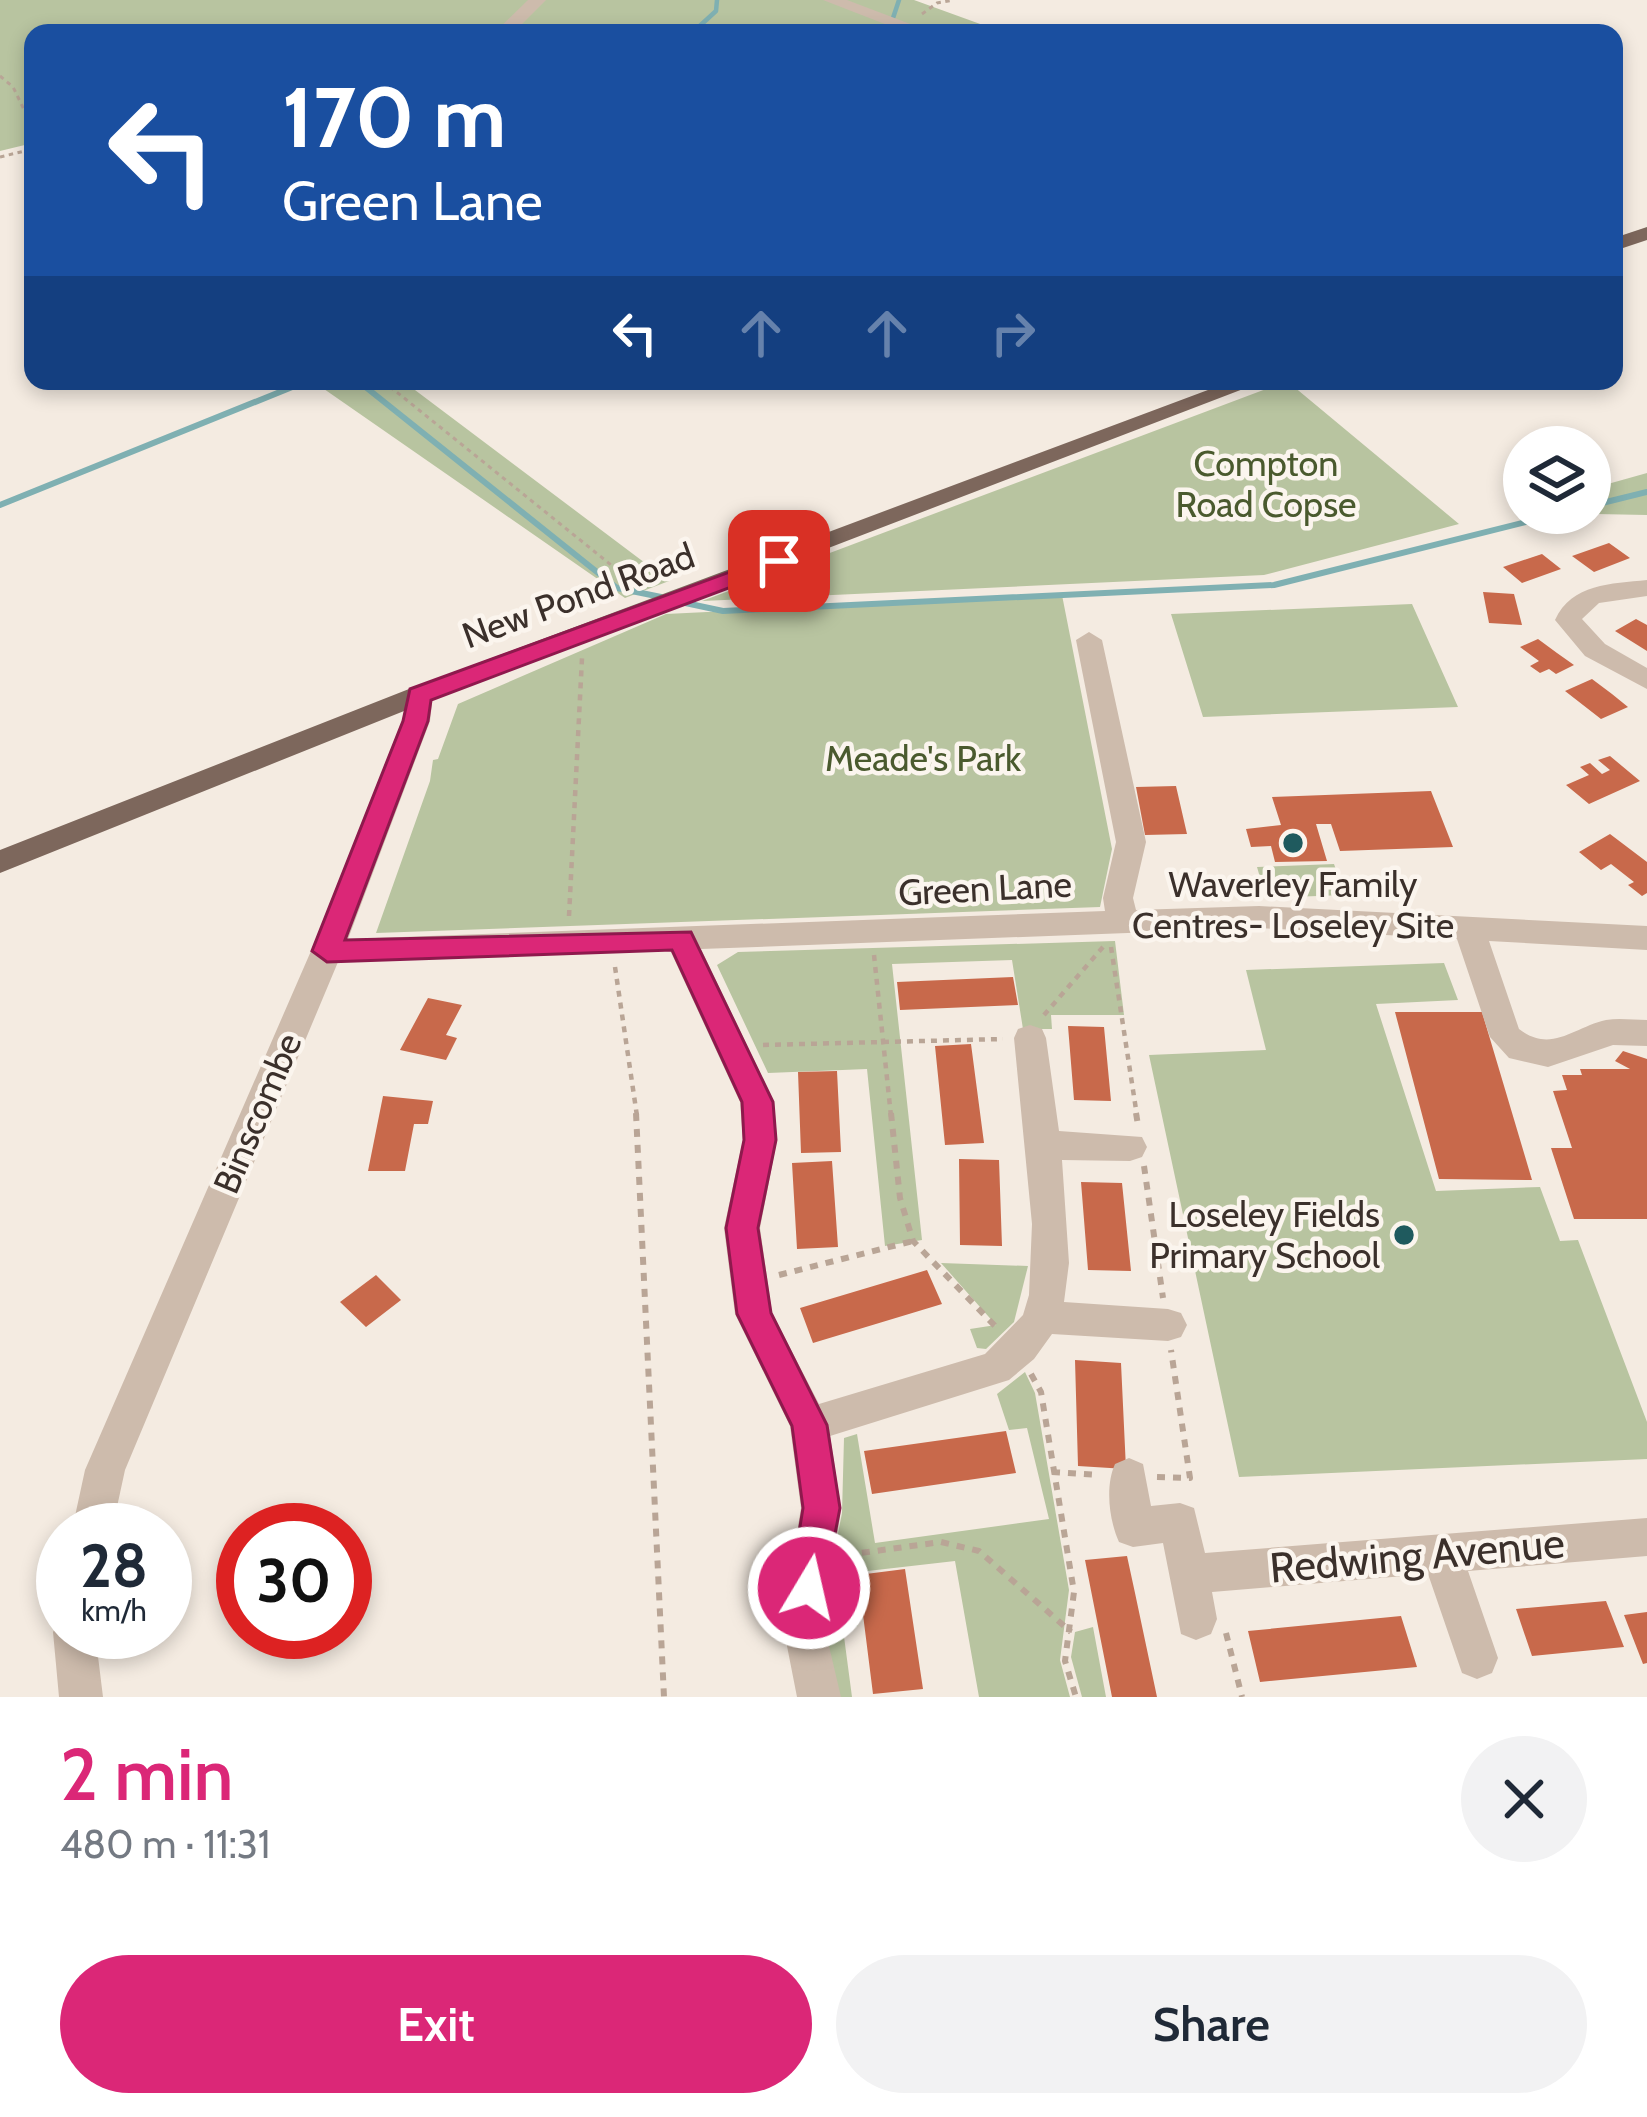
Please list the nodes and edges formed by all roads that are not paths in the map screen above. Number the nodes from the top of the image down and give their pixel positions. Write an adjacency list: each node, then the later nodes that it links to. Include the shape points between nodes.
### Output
1 (538, 0): 3 (street)
2 (831, 0): 4 (street)
3 (513, 24)
4 (898, 24)
5 (1229, 390): 9 (main road, New Pond Road)
6 (1647, 588): 8 (street, via 1582,599 1568,620 1595,650)
7 (1089, 640): 11 (street, via 1131,842 1118,898)
8 (1647, 680)
9 (419, 695): 10 (main road, New Pond Road); 15 (street, Binscombe)
10 (0, 862)
11 (1122, 921): 12 (street, Green Lane, via 1259,917); 14 (street, Green Lane)
12 (1471, 927): 13 (street, Green Lane); 16 (street, via 1506,1037 1521,1049 1548,1054 1609,1031)
13 (1647, 938)
14 (681, 940): 15 (street, Green Lane); 22 (street, via 757,1102 760,1140 742,1228 749,1283 754,1314)
15 (327, 951): 24 (street, Binscombe, via 105,1470)
16 (1647, 1033)
17 (1030, 1038): 18 (street)
18 (1042, 1145): 19 (street); 20 (street, via 1051,1276)
19 (1138, 1152)
20 (1042, 1317): 21 (street); 22 (street, via 996,1368)
21 (1168, 1325)
22 (809, 1425): 32 (street, via 821,1508 808,1646)
23 (1130, 1477): 27 (street, via 1133,1528 1180,1522)
24 (98, 1503)
25 (1647, 1537): 26 (street, Redwing Avenue)
26 (1442, 1554): 27 (street, Redwing Avenue); 29 (street)
27 (1187, 1574): 28 (street)
28 (1196, 1619)
29 (1477, 1658)
30 (77, 1659): 31 (street)
31 (81, 1697)
32 (818, 1697)

